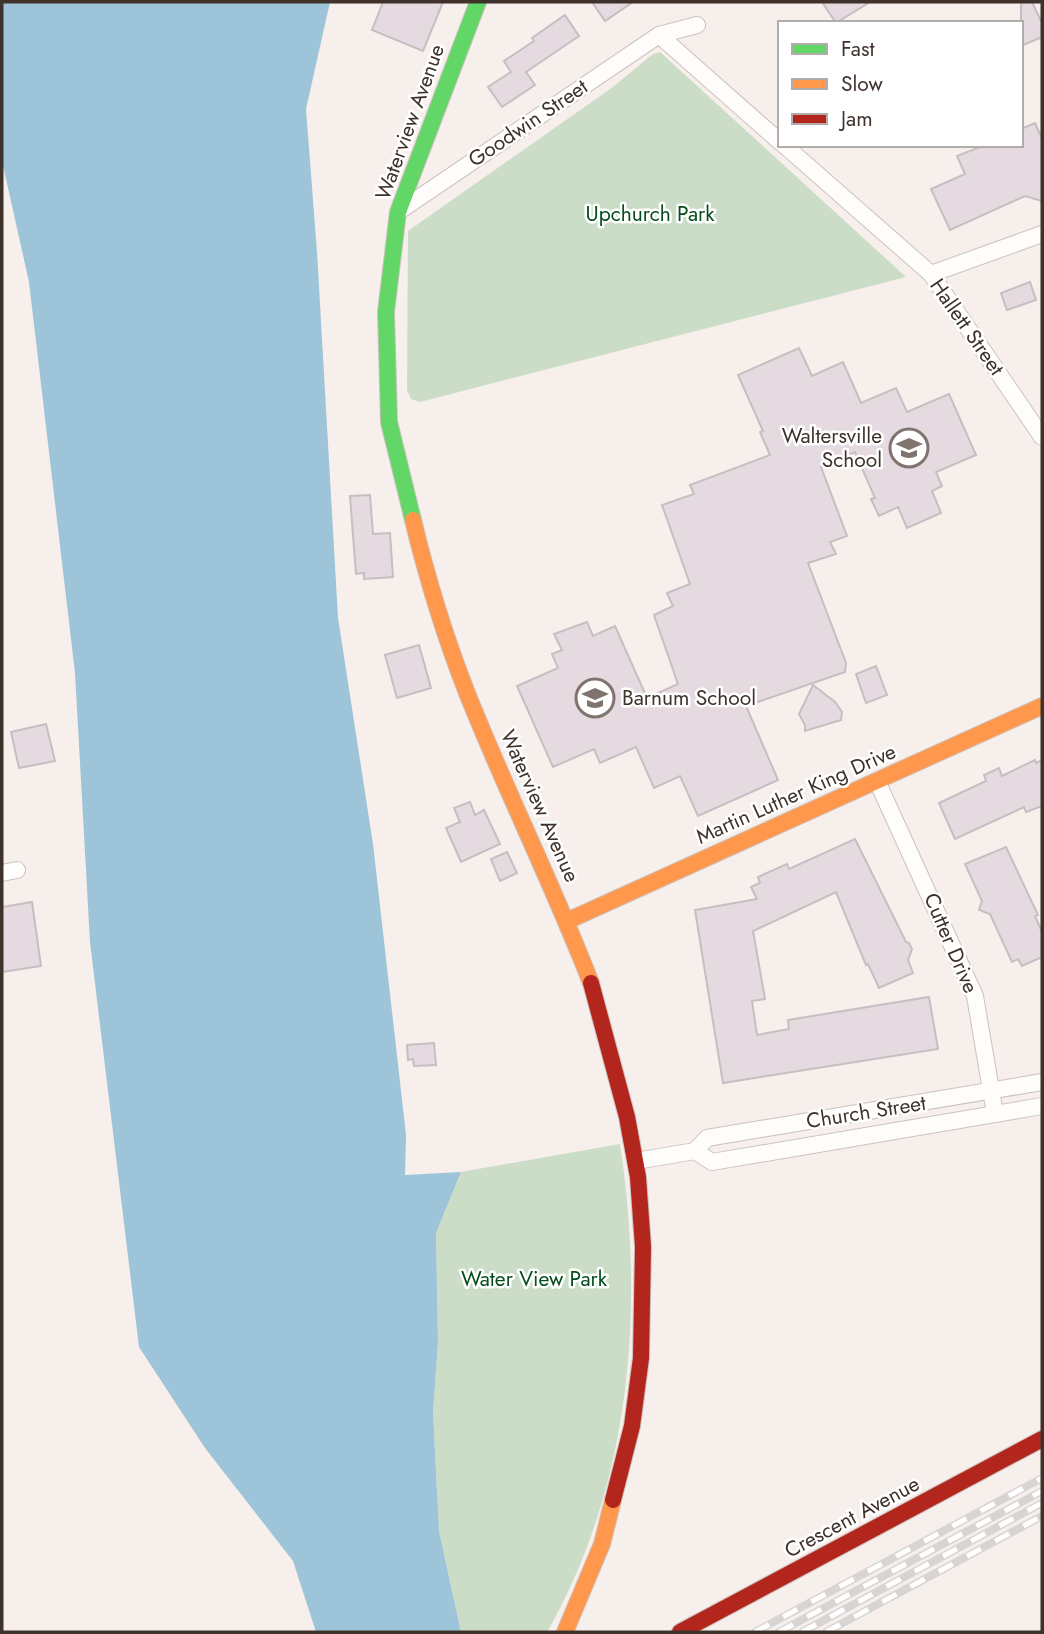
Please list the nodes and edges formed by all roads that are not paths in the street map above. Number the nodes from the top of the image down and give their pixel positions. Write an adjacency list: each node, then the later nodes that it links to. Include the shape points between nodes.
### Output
1 (478, 2): 6 (street, Waterview Avenue)
2 (697, 25): 3 (street, Goodwin Street)
3 (659, 35): 4 (street, Hallett Street); 6 (street, Goodwin Street)
4 (778, 140)
5 (785, 147): 8 (street, Hallett Street)
6 (398, 212): 12 (street, Waterview Avenue, via 386,312 389,422 395,450 427,577 467,692)
7 (1042, 234): 8 (street)
8 (932, 274): 9 (street, Hallett Street)
9 (1042, 437)
10 (1042, 706): 11 (street, Martin Luther King Drive)
11 (877, 781): 12 (street, Martin Luther King Drive); 14 (street, Cutter Drive, via 975,996)
12 (567, 920): 18 (street, Waterview Avenue, via 600,1010)
13 (1042, 1082): 14 (street, Church Street)
14 (991, 1091): 16 (street, Cutter Drive); 17 (street, Church Street, via 707,1138)
15 (1042, 1106): 16 (street, Church Street)
16 (995, 1115): 17 (street, Church Street, via 712,1162)
17 (695, 1151): 18 (street, Church Street)
18 (635, 1161): 20 (street, Waterview Avenue, via 643,1247 643,1318 632,1426 602,1544)
19 (1042, 1439): 21 (street, Crescent Avenue)
20 (565, 1632)
21 (680, 1632)

